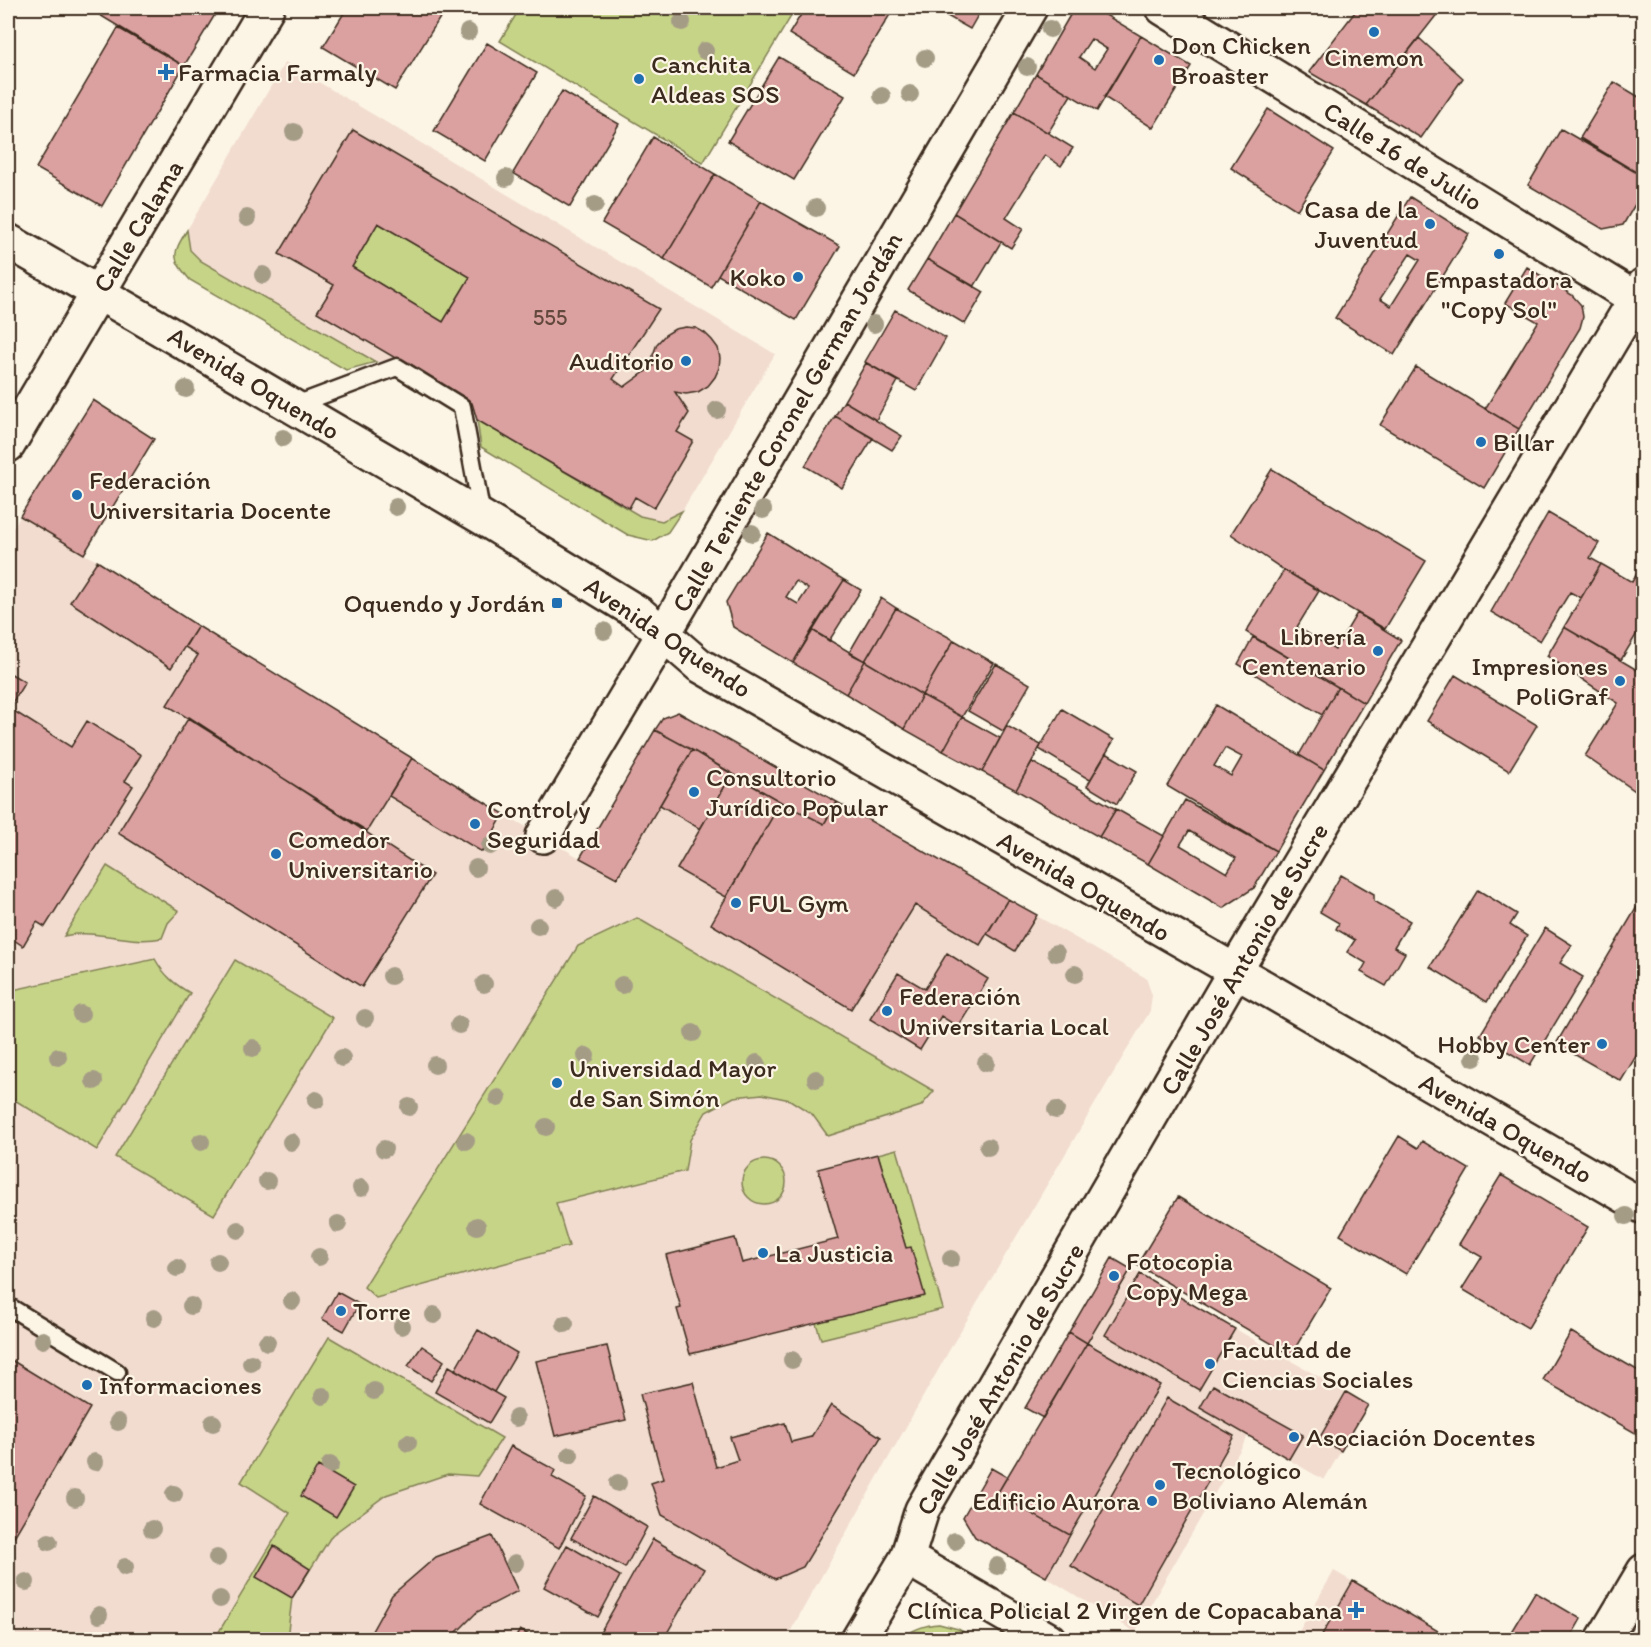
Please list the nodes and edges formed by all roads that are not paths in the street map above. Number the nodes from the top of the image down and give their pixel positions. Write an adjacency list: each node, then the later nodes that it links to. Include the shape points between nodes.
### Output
1 (267, 8): 5 (street, Calle Calama)
2 (1030, 8): 10 (street, Calle Teniente Coronel German Jordán)
3 (1163, 8): 6 (street, Calle 16 de Julio)
4 (8, 241): 5 (street, Avenida Oquendo)
5 (98, 294): 7 (street, Avenida Oquendo); 8 (street, Calle Calama)
6 (1641, 296): 12 (street, Calle José Antonio de Sucre)
7 (292, 406): 9 (street, Avenida Oquendo); 9 (lane, via 397,367 462,407)
8 (8, 445)
9 (483, 518): 10 (street, Avenida Oquendo, via 640,614)
10 (663, 635): 11 (street, Calle Teniente Coronel German Jordán); 12 (street, Avenida Oquendo, via 699,665)
11 (543, 836)
12 (1235, 971): 13 (street, Avenida Oquendo); 16 (street, Calle José Antonio de Sucre, via 922,1510)
13 (1644, 1208)
14 (8, 1306): 15 (lane)
15 (117, 1372)
16 (907, 1558): 18 (street, Calle José Antonio de Sucre); 19 (street)
17 (1644, 1571): 20 (street)
18 (858, 1640)
19 (1049, 1640)
20 (1603, 1640)

